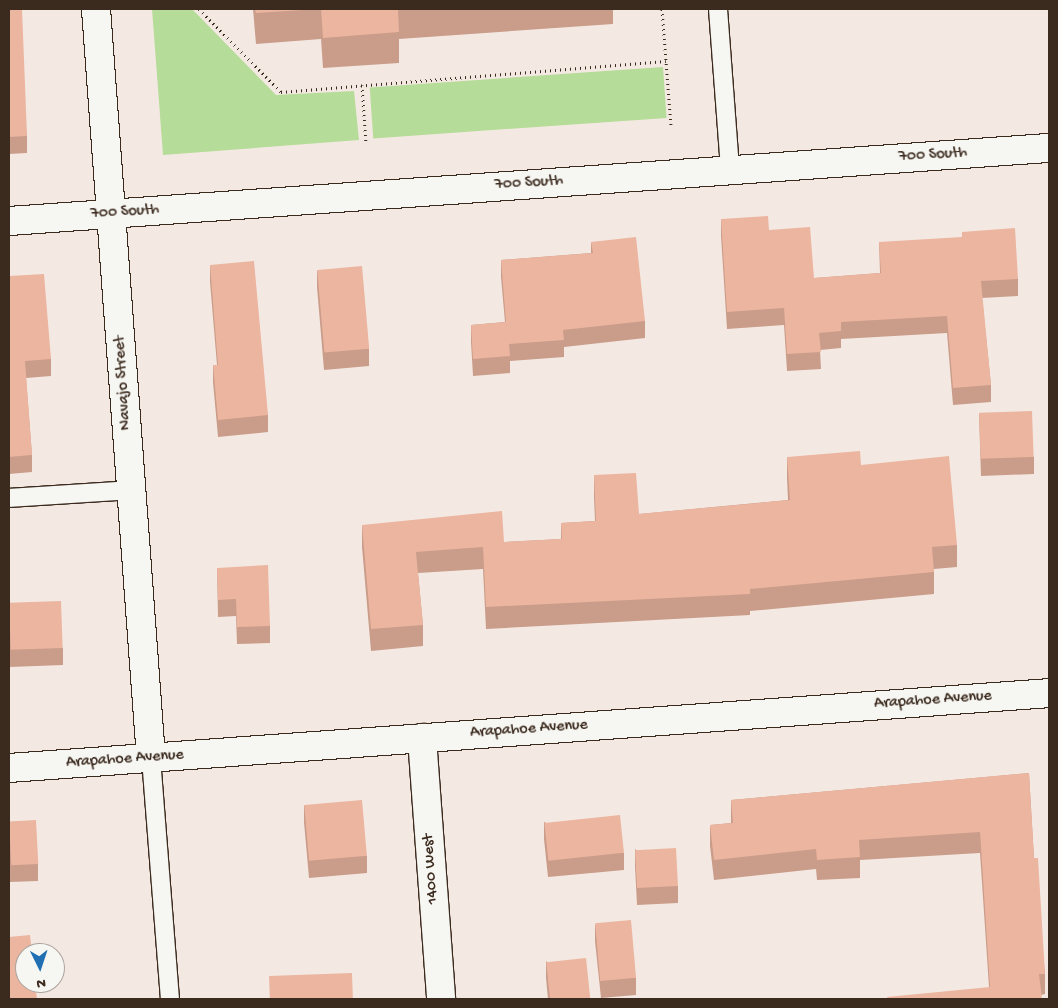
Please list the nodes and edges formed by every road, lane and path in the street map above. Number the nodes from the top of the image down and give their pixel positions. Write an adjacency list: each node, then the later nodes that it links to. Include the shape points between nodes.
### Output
1 (96, 9): 11 (street, Navajo Street)
2 (199, 9): 6 (path, via 280,92)
3 (662, 9): 5 (path)
4 (718, 9): 10 (lane)
5 (666, 62): 6 (path); 7 (path)
6 (362, 85): 8 (path)
7 (671, 126)
8 (366, 144)
9 (1049, 148): 10 (street, 700 South)
10 (730, 170): 11 (street, 700 South)
11 (111, 214): 12 (street, 700 South); 13 (street, Navajo Street)
12 (9, 221)
13 (132, 490): 14 (lane); 17 (street, Navajo Street)
14 (9, 498)
15 (1049, 693): 16 (street, Arapahoe Avenue)
16 (422, 738): 17 (street, Arapahoe Avenue); 20 (street, 1400 West)
17 (151, 758): 18 (street, Arapahoe Avenue); 19 (lane)
18 (9, 768)
19 (170, 999)
20 (441, 999)

